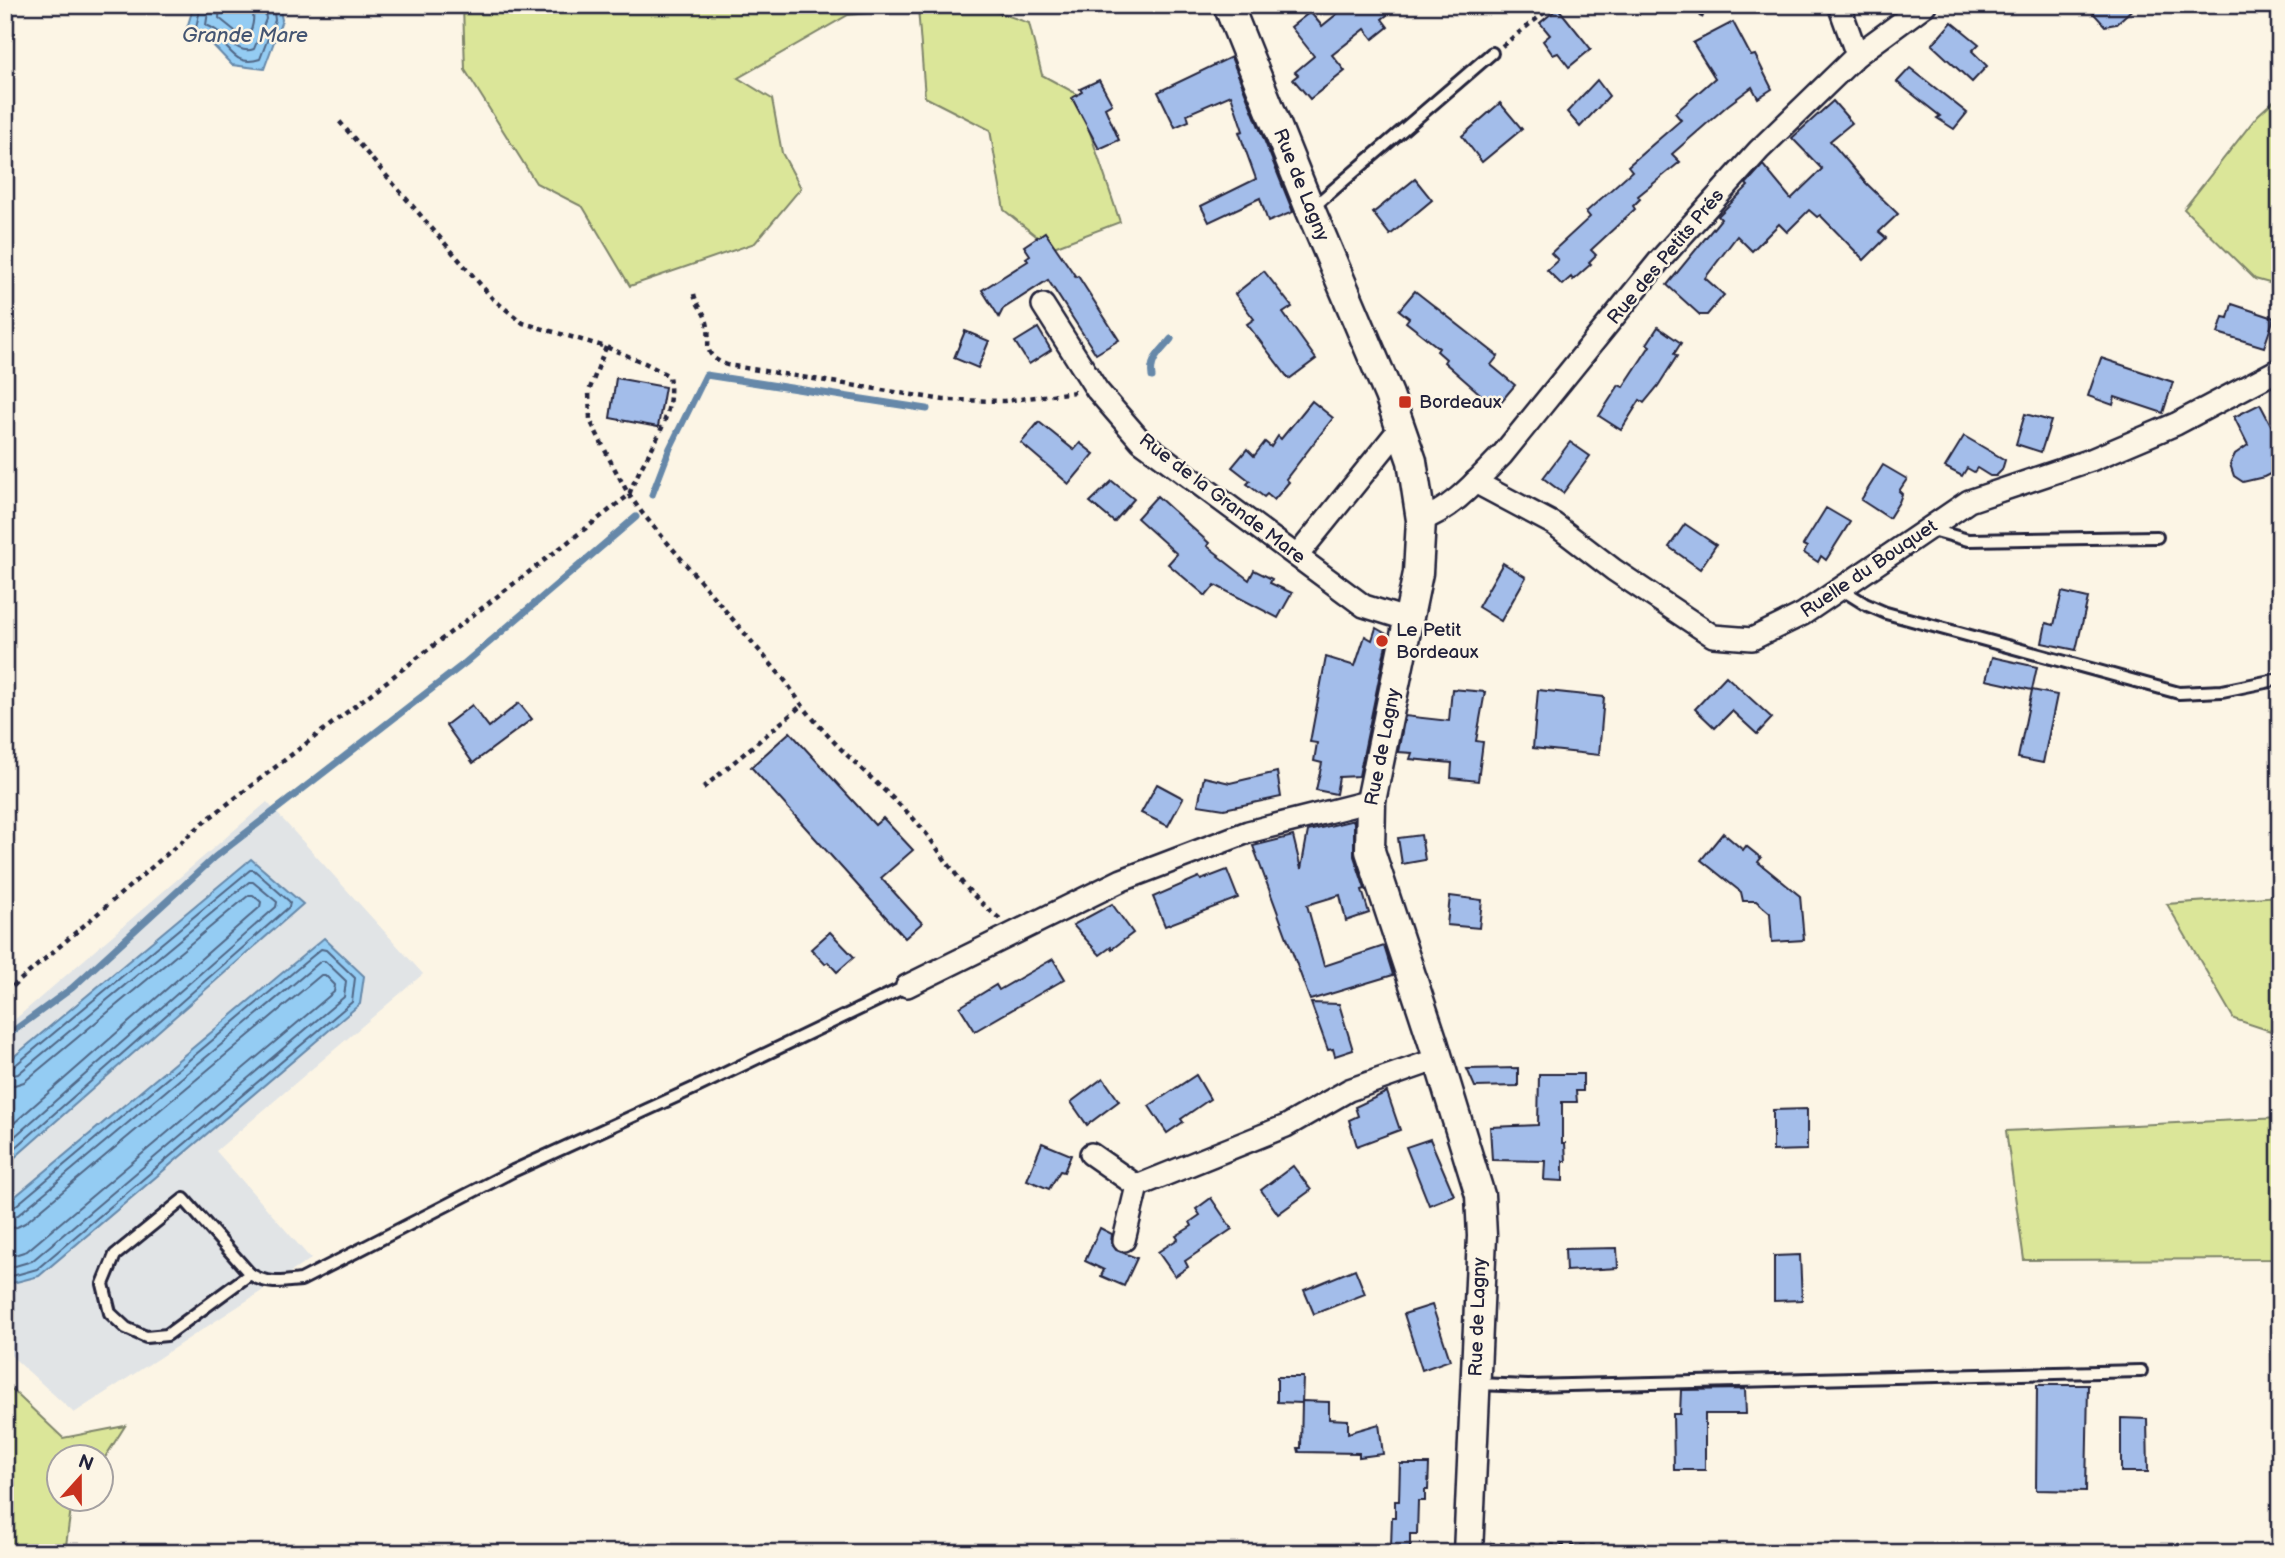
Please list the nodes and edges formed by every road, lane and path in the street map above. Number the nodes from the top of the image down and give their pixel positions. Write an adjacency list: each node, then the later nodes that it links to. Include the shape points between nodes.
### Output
1 (1554, 5): 7 (path)
2 (1682, 5): 6 (path)
3 (1839, 5): 8 (street)
4 (1925, 5): 8 (street, Rue des Petits Prés)
5 (1229, 6): 10 (main road, Rue de Lagny)
6 (1707, 18)
7 (1492, 53): 10 (lane)
8 (1857, 55): 17 (street, Rue des Petits Prés, via 1704,209)
9 (339, 121): 13 (path, via 507,312 523,323)
10 (1310, 209): 16 (main road, Rue de Lagny)
11 (694, 294): 15 (path, via 707,323 710,355 727,365 944,400 1004,401)
12 (1043, 305): 15 (street, Rue de la Grande Mare)
13 (606, 347): 18 (path, via 589,391 590,421); 18 (path, via 669,376 672,392 667,419)
14 (2280, 369): 20 (street, Ruelle du Bouquet, via 2176,424 2091,460 1969,501)
15 (1097, 390): 22 (street, Rue de la Grande Mare, via 1141,440)
16 (1401, 427): 19 (main road, Rue de Lagny, via 1412,461); 22 (street)
17 (1475, 482): 19 (street, Rue des Petits Prés, via 1437,514); 23 (street, Ruelle du Bouquet, via 1554,524 1713,636 1752,639)
18 (629, 495): 26 (path); 31 (path, via 208,819)
19 (1421, 520): 24 (main road, Rue de Lagny)
20 (1928, 529): 21 (lane, via 1968,540); 23 (street, Ruelle du Bouquet)
21 (2157, 537)
22 (1297, 556): 24 (street, Rue de la Grande Mare, via 1364,606)
23 (1841, 589): 25 (lane, via 1886,613 2179,693 2222,691)
24 (1409, 620): 28 (main road, Rue de Lagny)
25 (2280, 678)
26 (802, 706): 27 (path); 29 (path, via 835,745 933,840 958,878)
27 (703, 788)
28 (1371, 801): 29 (street, via 1248,832 1122,880); 32 (main road, Rue de Lagny, via 1370,851)
29 (1012, 933): 30 (street)
30 (907, 986): 36 (lane, via 513,1171 301,1280 274,1283)
31 (5, 993)
32 (1438, 1059): 34 (street, via 1349,1090 1286,1126); 38 (main road, Rue de Lagny, via 1479,1195 1482,1236)
33 (1091, 1154): 34 (street)
34 (1137, 1186): 35 (street)
35 (1124, 1240)
36 (250, 1274): 36 (lane, via 184,1199 115,1255 103,1284 110,1313 125,1328 146,1337 167,1335)
37 (2141, 1371): 38 (lane, via 1528,1387)
38 (1475, 1384): 39 (main road, Rue de Lagny)
39 (1469, 1549): 40 (path, via 1508,1544)
40 (1839, 1553)

